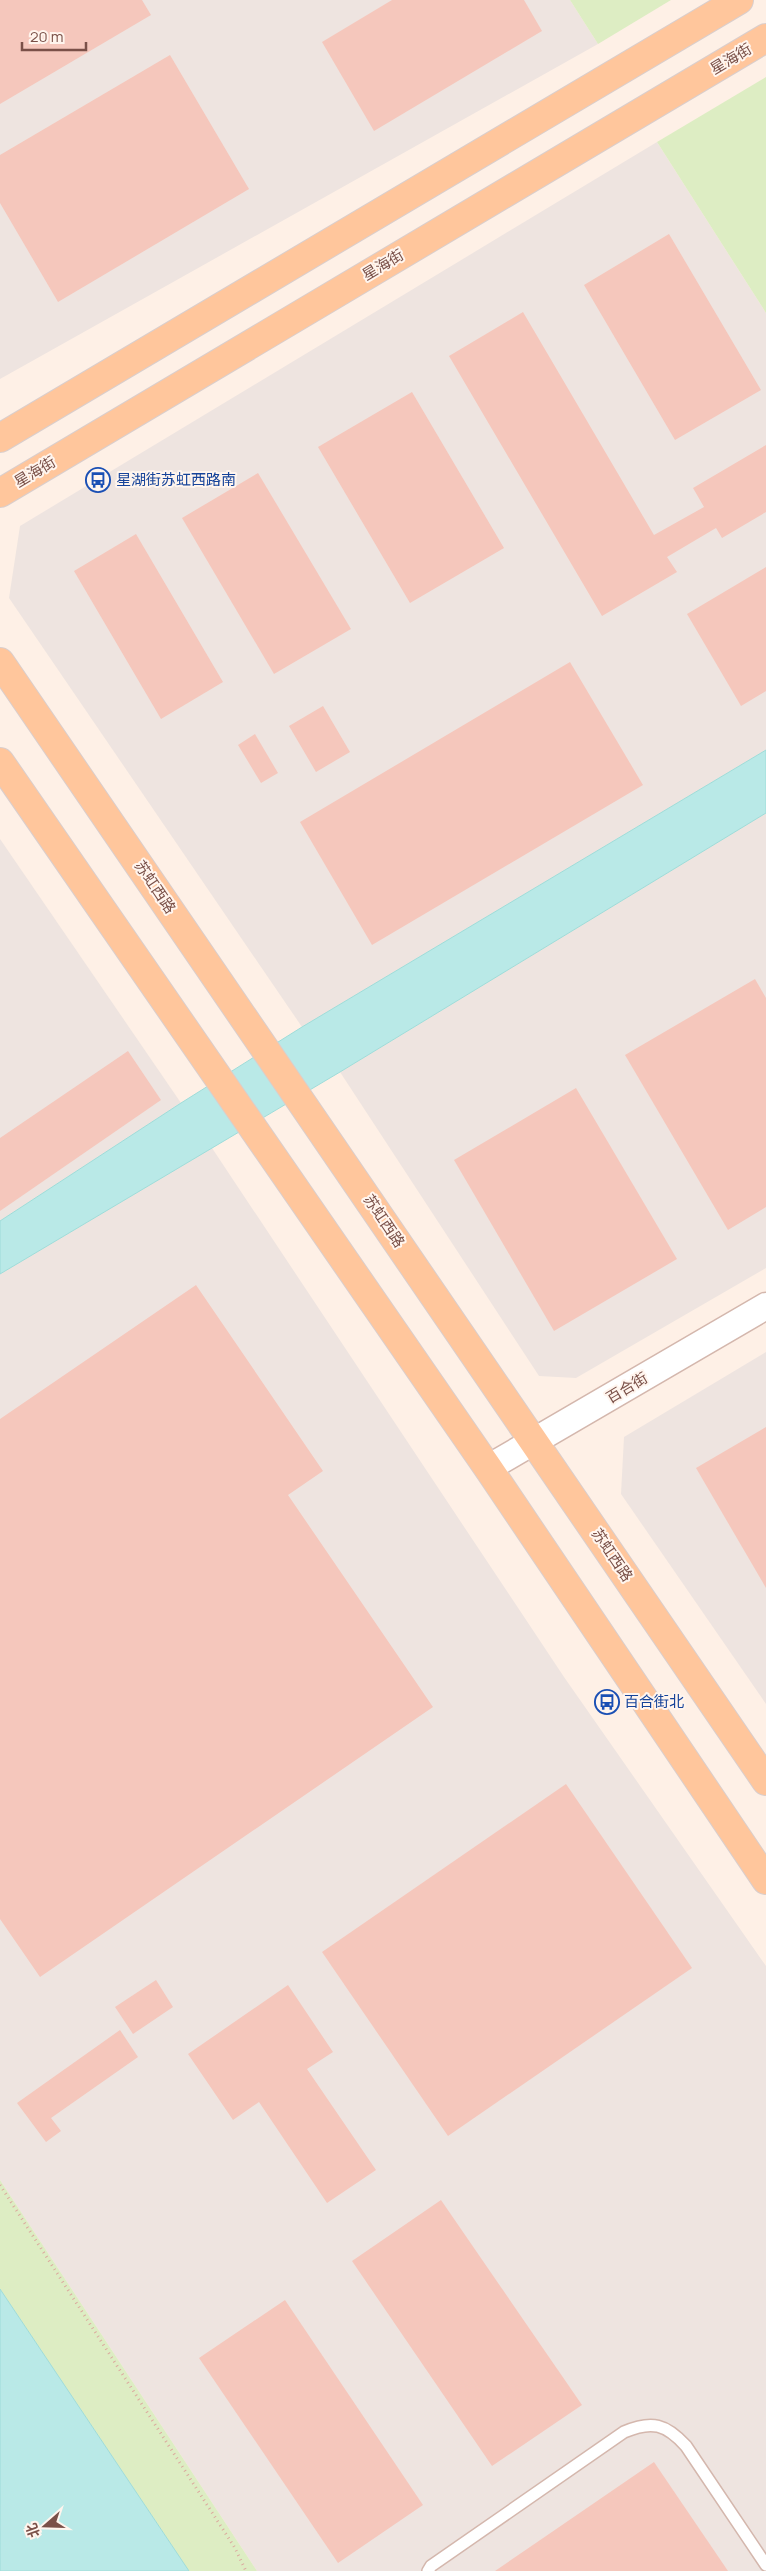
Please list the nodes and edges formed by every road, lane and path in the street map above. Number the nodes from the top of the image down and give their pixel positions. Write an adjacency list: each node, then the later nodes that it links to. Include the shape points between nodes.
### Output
1 (740, 0): 3 (main road)
2 (766, 38): 4 (main road, 星海街)
3 (0, 438)
4 (0, 493)
5 (0, 662): 8 (main road, 苏虹西路)
6 (0, 762): 9 (main road)
7 (766, 1306): 8 (street, 百合街)
8 (536, 1442): 9 (street, 百合街); 10 (main road, 苏虹西路)
9 (488, 1468): 11 (main road)
10 (766, 1781)
11 (766, 1880)
12 (0, 2185): 14 (path, via 235,2548)
13 (766, 2565): 15 (lane, via 674,2432 658,2425 641,2424 624,2432)
14 (246, 2571)
15 (428, 2571)

